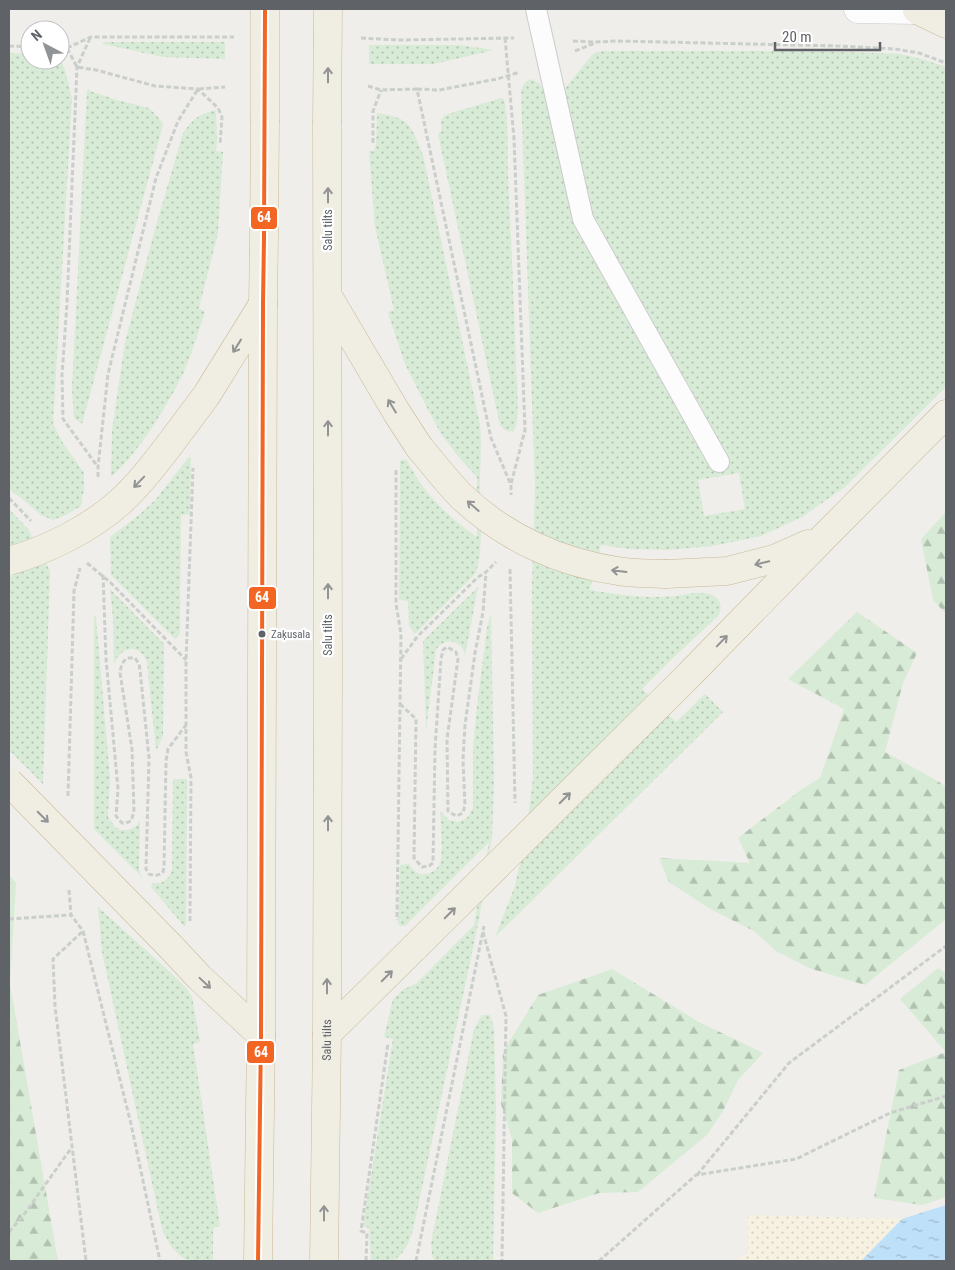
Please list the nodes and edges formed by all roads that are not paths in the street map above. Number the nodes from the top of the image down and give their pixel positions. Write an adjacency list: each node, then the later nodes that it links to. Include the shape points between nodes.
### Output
1 (265, 9): 8 (highway, bridge)
2 (328, 9): 7 (highway, Salu tilts, one-way to 2, bridge)
3 (536, 9): 10 (lane, via 582,219)
4 (858, 9): 5 (street)
5 (917, 10): 6 (highway)
6 (946, 24)
7 (328, 296): 11 (highway, one-way to 7, bridge, via 774,559 727,571 618,572 577,564 549,554 489,520 461,496 419,447); 14 (highway, Salu tilts, one-way to 7)
8 (263, 304): 12 (highway, one-way to 12, bridge, via 206,396 146,475 120,502 67,538); 15 (highway)
9 (946, 414): 11 (highway)
10 (719, 462)
11 (823, 538): 14 (highway, one-way to 11, bridge)
12 (9, 561)
13 (9, 782): 15 (highway, one-way to 15, bridge)
14 (327, 1034): 17 (highway, Salu tilts, one-way to 14)
15 (260, 1035): 16 (highway)
16 (258, 1261)
17 (324, 1261)

